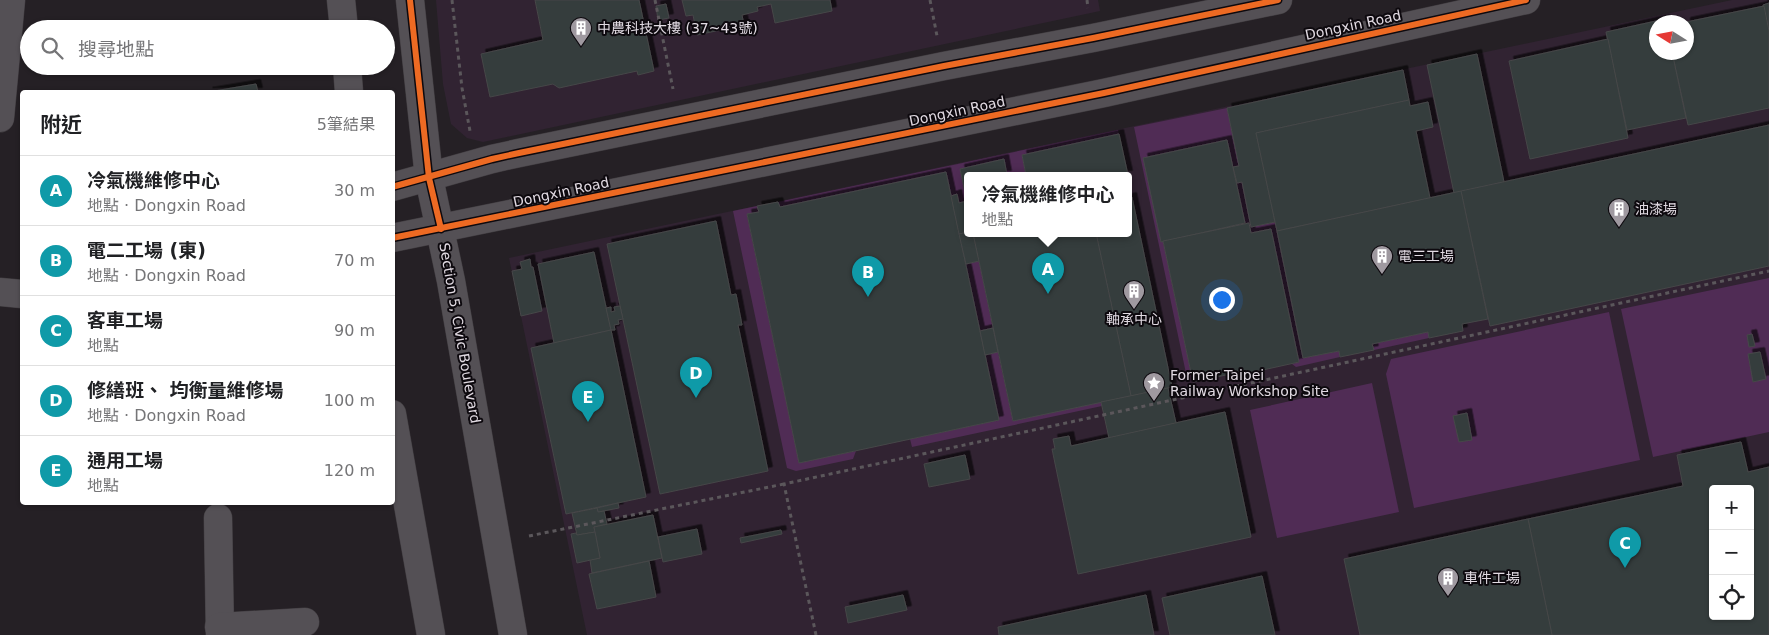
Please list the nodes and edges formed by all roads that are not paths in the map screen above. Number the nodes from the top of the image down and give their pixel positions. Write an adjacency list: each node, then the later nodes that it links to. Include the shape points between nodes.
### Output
1 (11, 0): 9 (street)
2 (341, 0): 6 (street)
3 (410, 0): 10 (street, Section 5, Civic Boulevard)
4 (1278, 0): 10 (street, via 679,119 492,159)
5 (1526, 0): 12 (street, Dongxin Road, via 1113,91)
6 (343, 20)
7 (348, 75): 8 (street)
8 (349, 90)
9 (0, 118)
10 (429, 178): 11 (street); 12 (street, Section 5, Civic Boulevard)
11 (395, 186)
12 (441, 229): 13 (street, Dongxin Road); 21 (street, Section 5, Civic Boulevard)
13 (395, 237)
14 (0, 292): 15 (street)
15 (20, 294)
16 (395, 431): 20 (street)
17 (218, 518): 19 (street)
18 (306, 622): 19 (street)
19 (220, 631)
20 (431, 635)
21 (513, 635)

